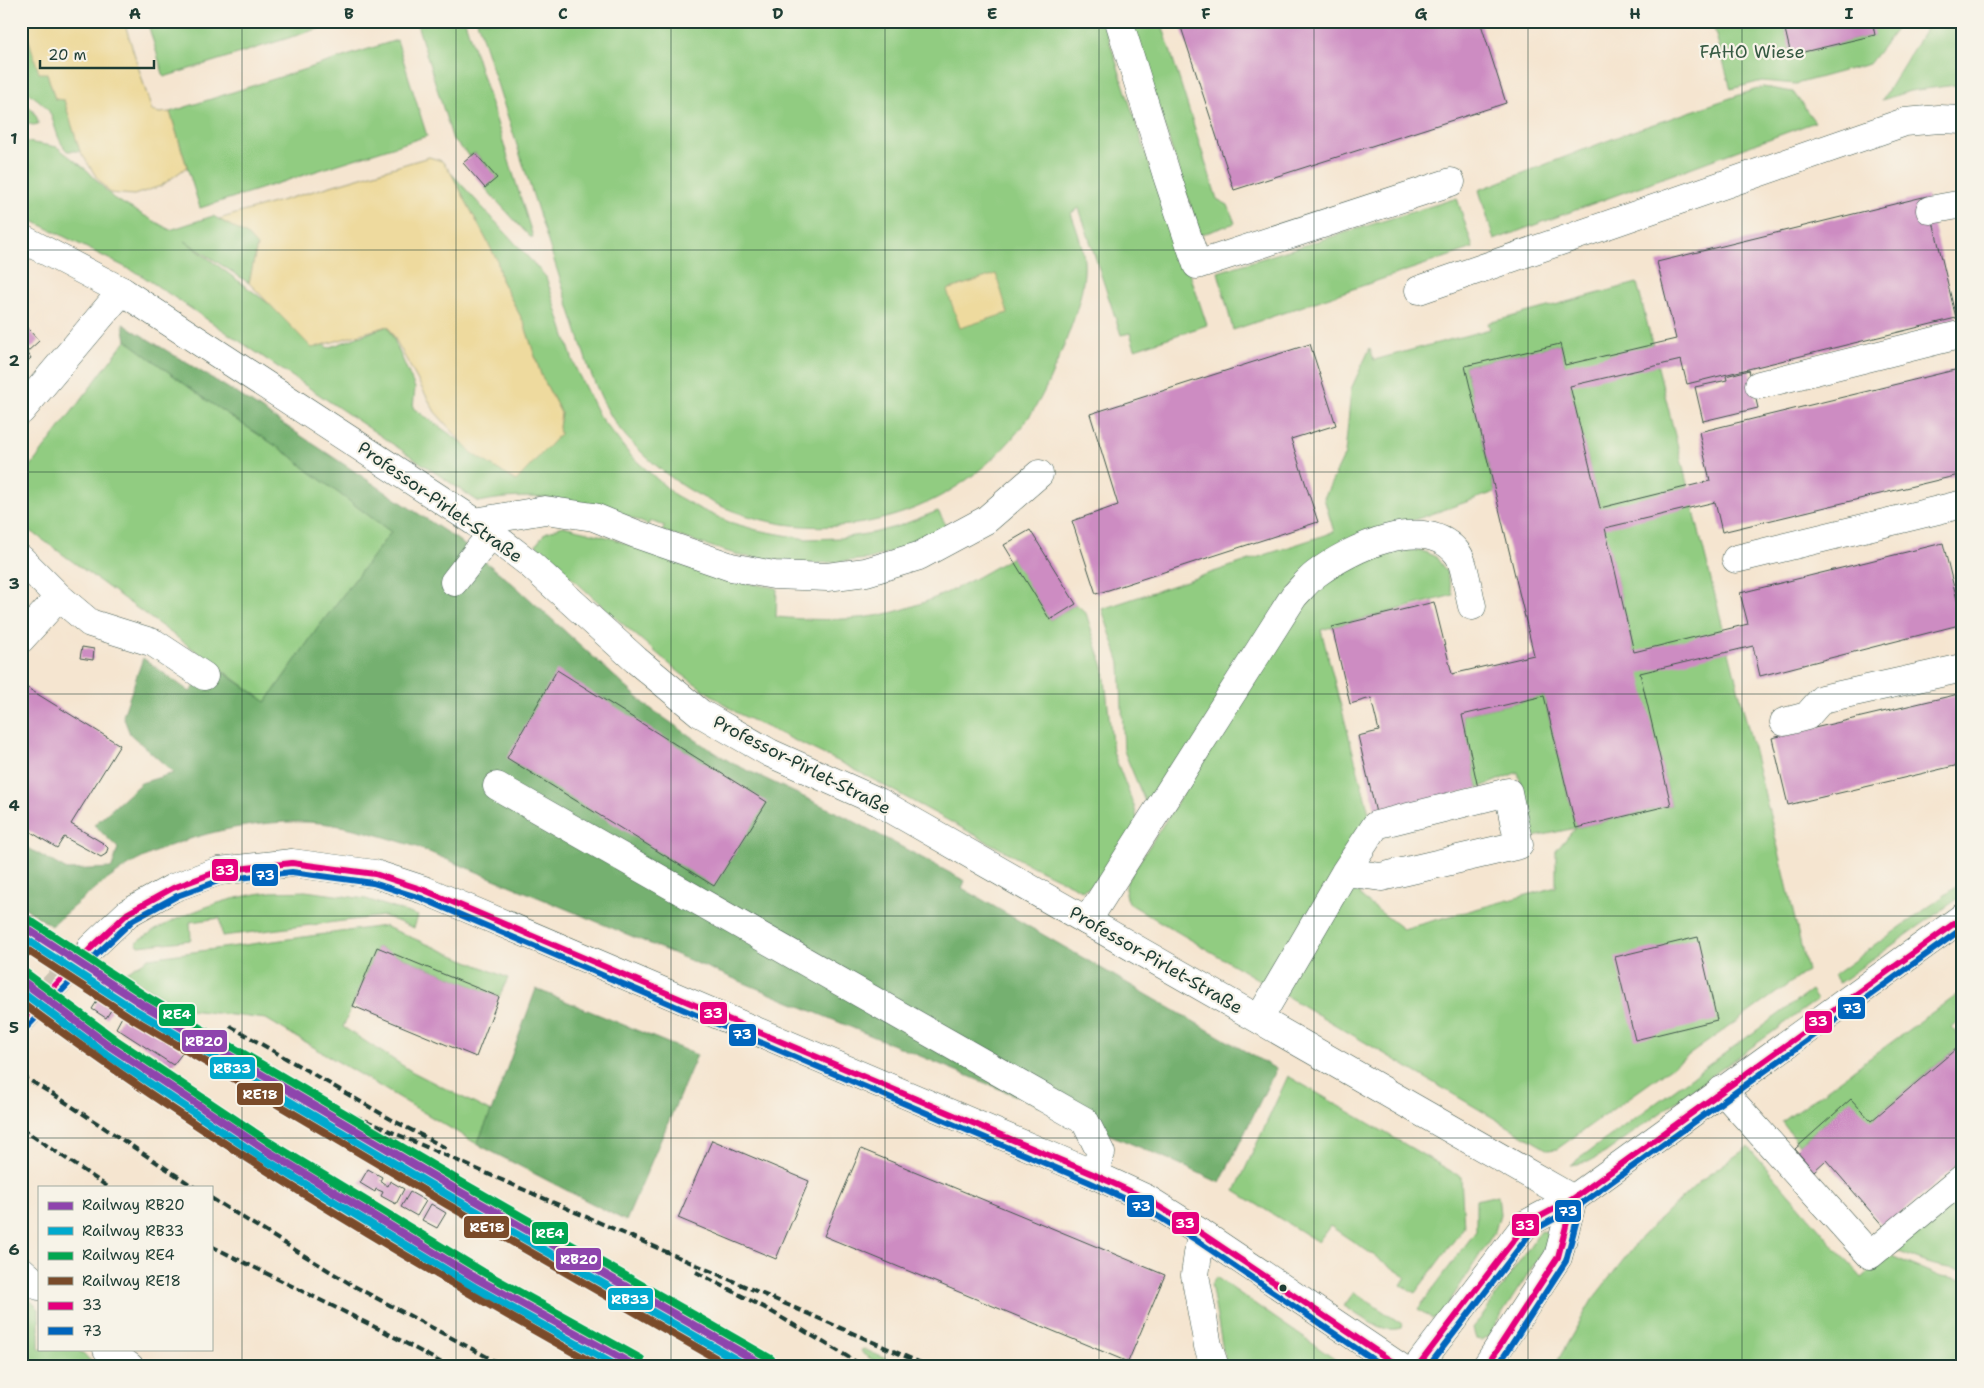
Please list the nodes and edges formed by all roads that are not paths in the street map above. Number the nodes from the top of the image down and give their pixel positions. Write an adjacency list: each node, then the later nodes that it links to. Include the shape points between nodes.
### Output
1 (1119, 21): 3 (street, via 1197,265)
2 (1963, 120): 7 (street, via 1905,122)
3 (1451, 182)
4 (1963, 204): 5 (street)
5 (1930, 210)
6 (21, 238): 8 (street, Professor-Pirlet-Straße)
7 (1420, 290)
8 (122, 291): 11 (street); 14 (street, Professor-Pirlet-Straße)
9 (1963, 334): 10 (street)
10 (1759, 385)
11 (21, 410)
12 (1039, 474): 14 (street, via 986,520 919,556 866,572 827,577 774,575 732,567 594,517 545,510)
13 (1963, 504): 16 (street)
14 (483, 528): 17 (street); 27 (street, Professor-Pirlet-Straße, via 530,564 636,660 700,712 770,753 879,802)
15 (21, 559): 18 (street)
16 (1736, 559)
17 (454, 582)
18 (59, 597): 20 (street); 22 (street, via 90,623 154,643)
19 (1472, 606): 27 (street, via 1460,556 1446,541 1427,535 1406,535 1375,543 1354,551 1315,575 1294,596)
20 (21, 639)
21 (1963, 668): 23 (street, via 1822,699 1807,716)
22 (204, 676)
23 (1784, 722)
24 (497, 786): 31 (street, via 1085,1121 1101,1153)
25 (1345, 872): 25 (street, via 1381,877 1519,845 1508,792 1376,824); 29 (street)
26 (1963, 917): 30 (street)
27 (1087, 921): 29 (street, Professor-Pirlet-Straße)
28 (91, 948): 31 (street, via 128,913 173,888 219,871 292,862 375,874 424,890)
29 (1259, 1019): 33 (street, Professor-Pirlet-Straße)
30 (1722, 1090): 32 (street, via 1870,1255); 33 (street)
31 (1093, 1174): 34 (street, via 1147,1199)
32 (1963, 1178)
33 (1573, 1199): 41 (street, via 1526,1224); 42 (street, via 1558,1257)
34 (1201, 1233): 39 (street, via 1195,1275); 40 (street)
35 (21, 1270): 36 (street)
36 (38, 1285)
37 (108, 1350): 38 (street)
38 (130, 1367)
39 (1214, 1367)
40 (1400, 1367)
41 (1417, 1367)
42 (1486, 1367)

